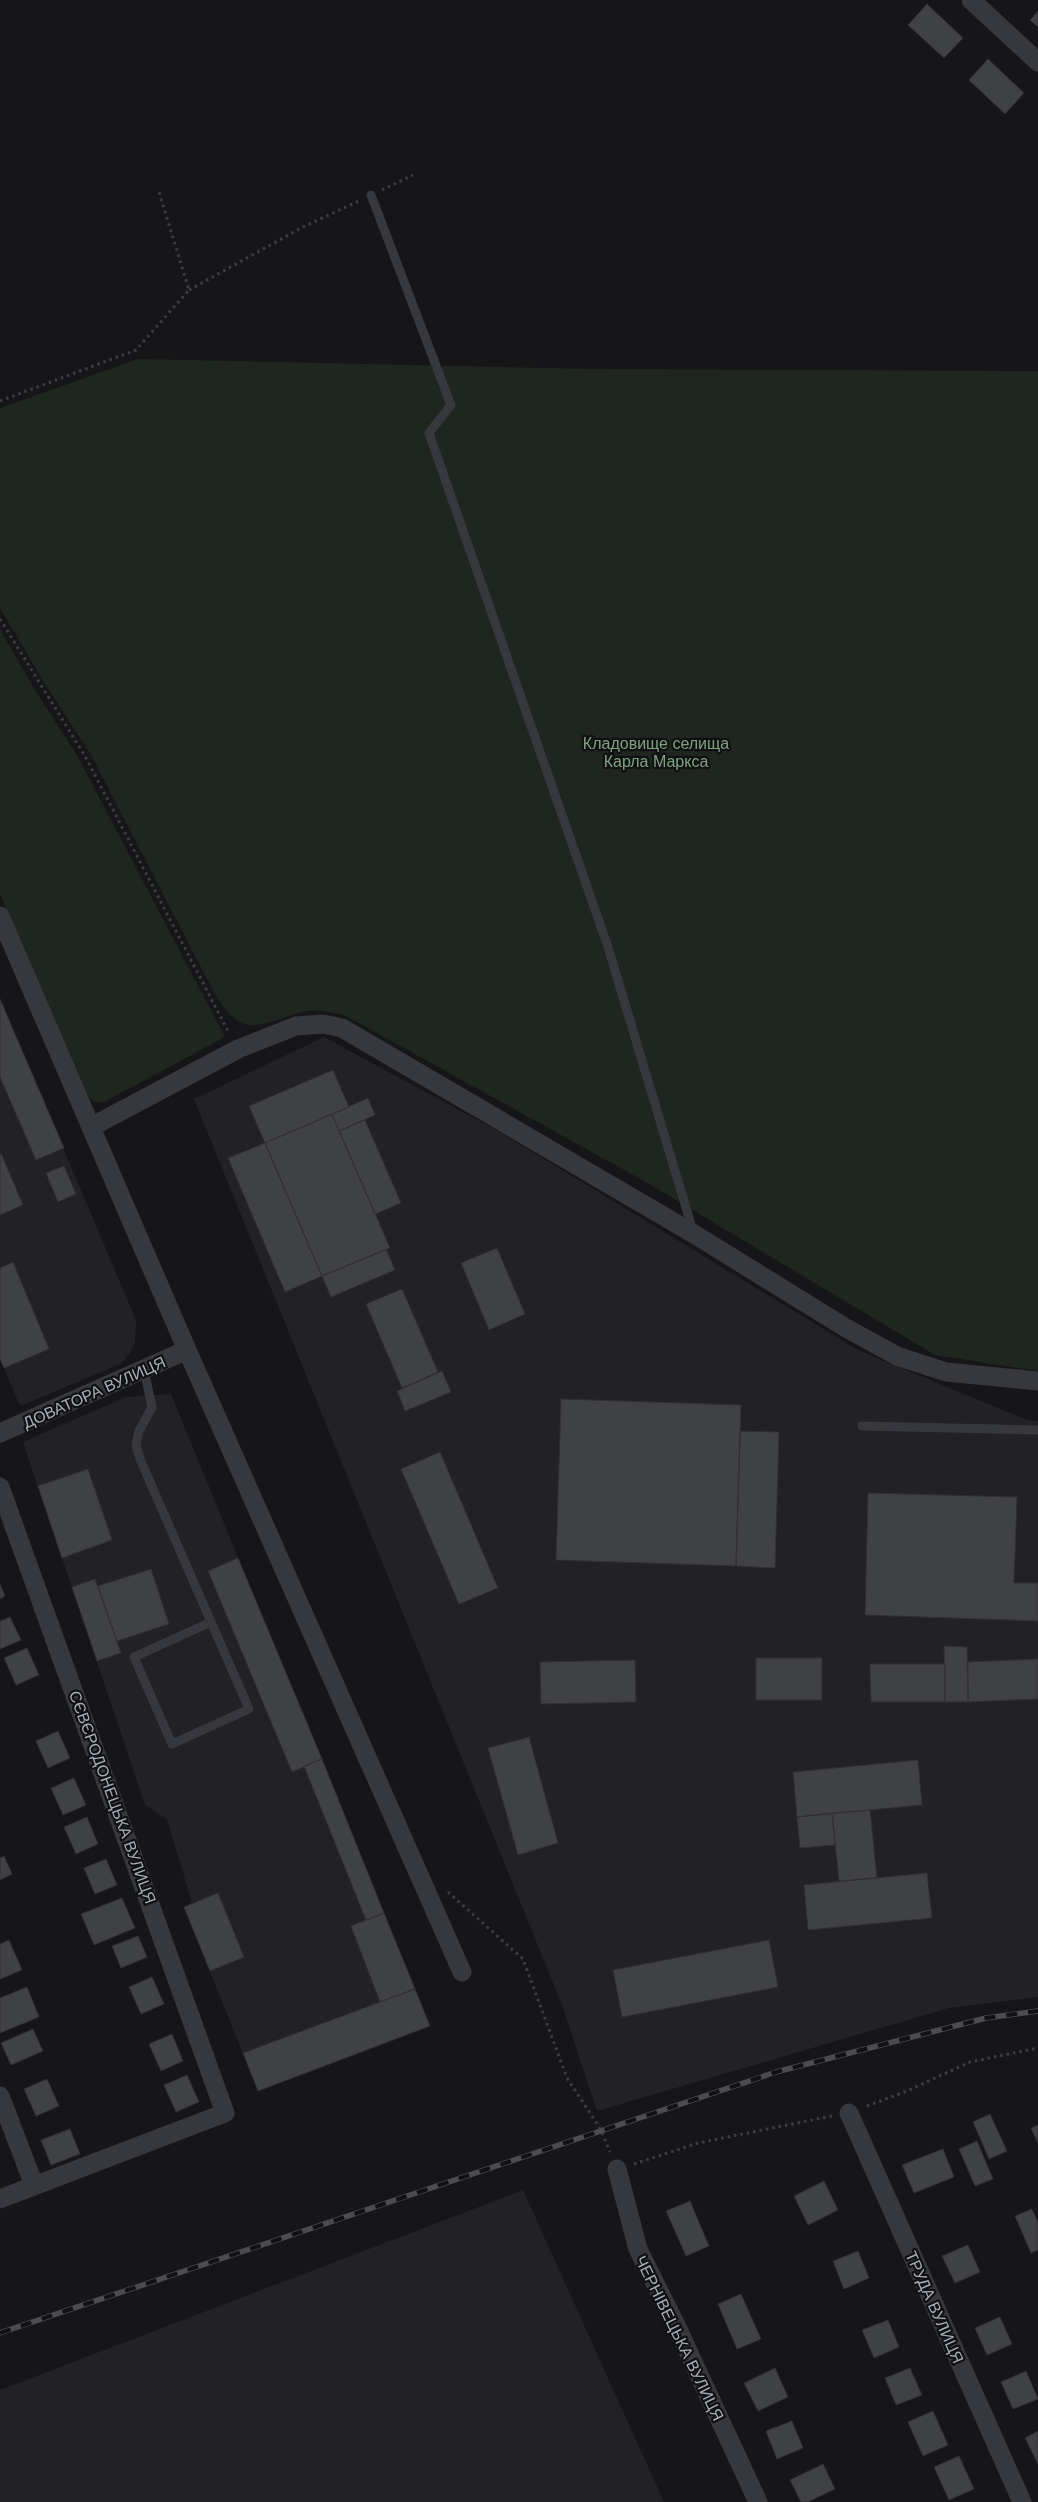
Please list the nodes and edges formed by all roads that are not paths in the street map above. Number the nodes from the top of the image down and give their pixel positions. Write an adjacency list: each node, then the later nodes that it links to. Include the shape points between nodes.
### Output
1 (971, 0): 2 (street)
2 (1038, 62)
3 (371, 195): 6 (lane, via 451,405 428,433 608,947)
4 (0, 916): 5 (street)
5 (91, 1127): 6 (street, via 238,1049 296,1026 323,1024 342,1028); 7 (street)
6 (694, 1234): 9 (street, via 897,1356 946,1372)
7 (187, 1350): 8 (street, ДОВАТОРА ВУЛИЦЯ); 15 (street)
8 (144, 1370): 12 (street, ДОВАТОРА ВУЛИЦЯ); 14 (lane, via 152,1408 139,1431 136,1445)
9 (1038, 1381)
10 (862, 1426): 11 (lane)
11 (1038, 1430)
12 (0, 1433)
13 (0, 1487): 19 (street, СЄВЄРОДОНЕЦЬКА ВУЛИЦЯ, via 225,2107 221,2116)
14 (211, 1622): 14 (lane, via 249,1710 172,1744 134,1657)
15 (462, 1972)
16 (0, 2096): 19 (street)
17 (849, 2113): 22 (street, ТРУДА ВУЛИЦЯ)
18 (617, 2169): 21 (street, ЧЕРНІВЕЦЬКА ВУЛИЦЯ, via 638,2249)
19 (34, 2185): 20 (street)
20 (0, 2199)
21 (758, 2502)
22 (1022, 2502)

